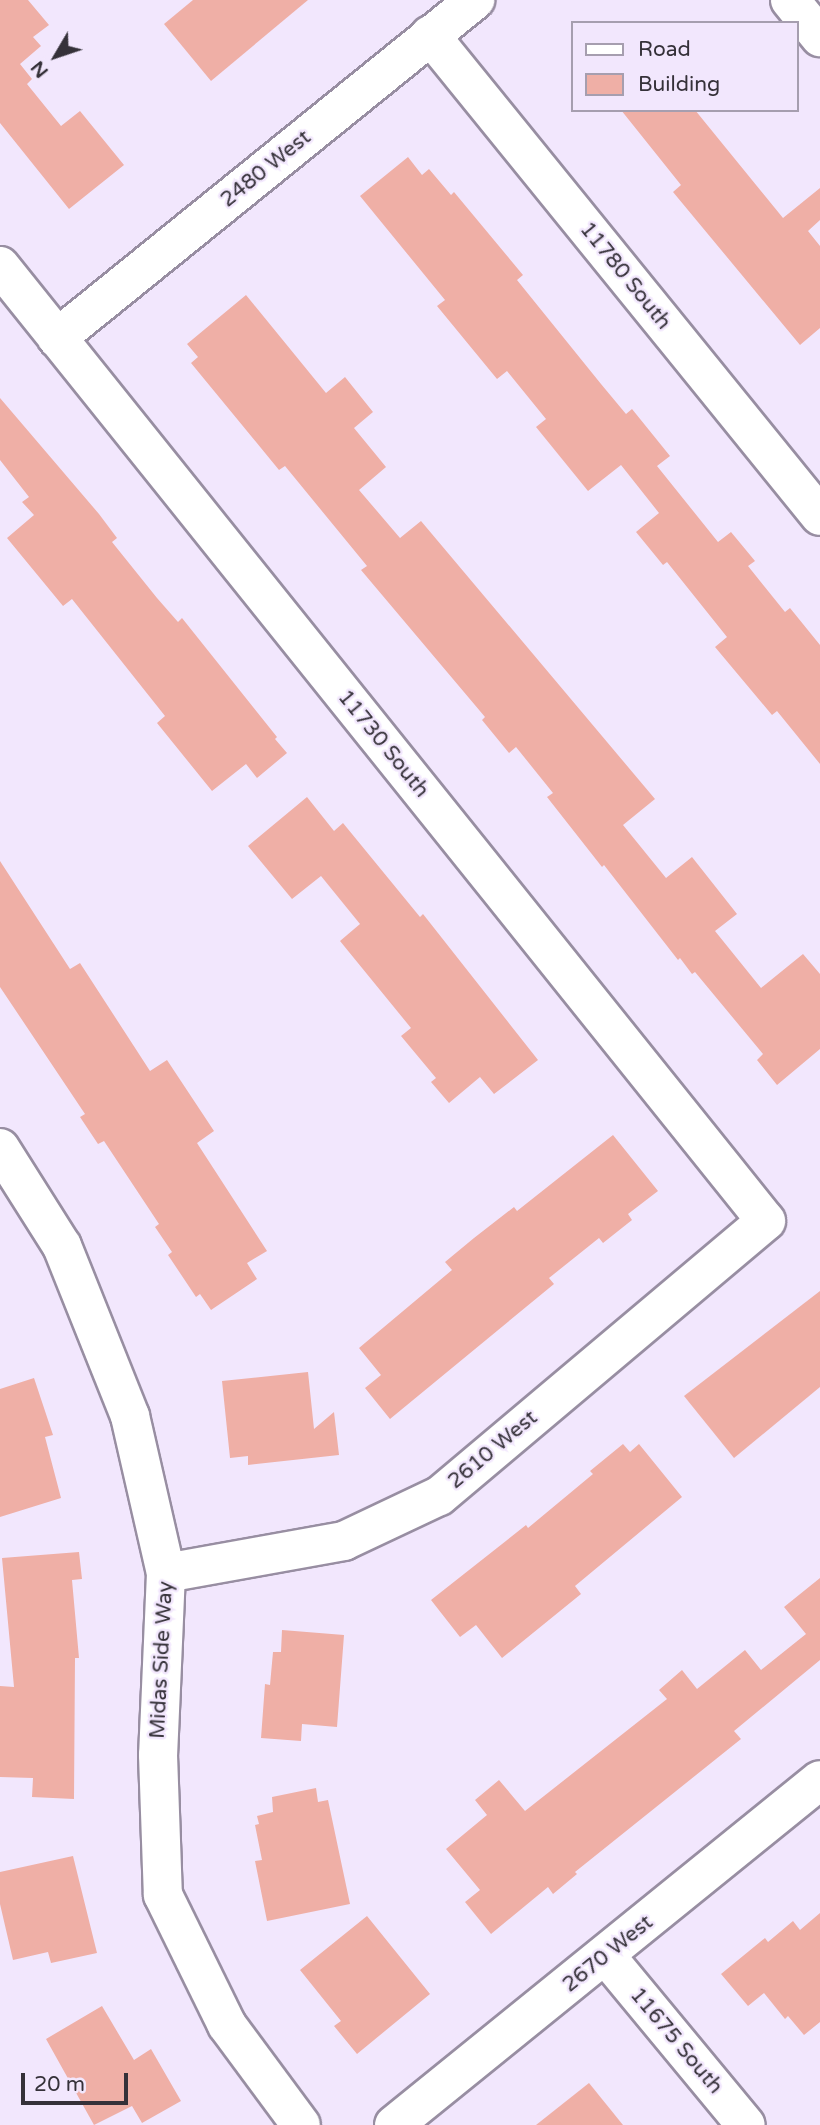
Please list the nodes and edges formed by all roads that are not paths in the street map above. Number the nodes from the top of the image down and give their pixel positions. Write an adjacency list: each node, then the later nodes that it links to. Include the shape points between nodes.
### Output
1 (475, 0): 3 (street, 2480 West)
2 (790, 0): 4 (street)
3 (430, 35): 6 (street, 2480 West); 7 (street, 11780 South)
4 (820, 37)
5 (0, 266): 6 (street, 11730 South)
6 (57, 338): 9 (street, 11730 South)
7 (820, 516)
8 (0, 1148): 10 (street, Midas Side Way, via 62,1246 130,1416)
9 (766, 1221): 10 (street, 2610 West, via 439,1496 344,1541)
10 (166, 1573): 13 (street, Midas Side Way, via 158,1755 163,1895 227,2025)
11 (820, 1780): 12 (street, 2670 West)
12 (606, 1956): 14 (street, 2670 West); 15 (street, 11675 South)
13 (301, 2125)
14 (394, 2125)
15 (746, 2125)

